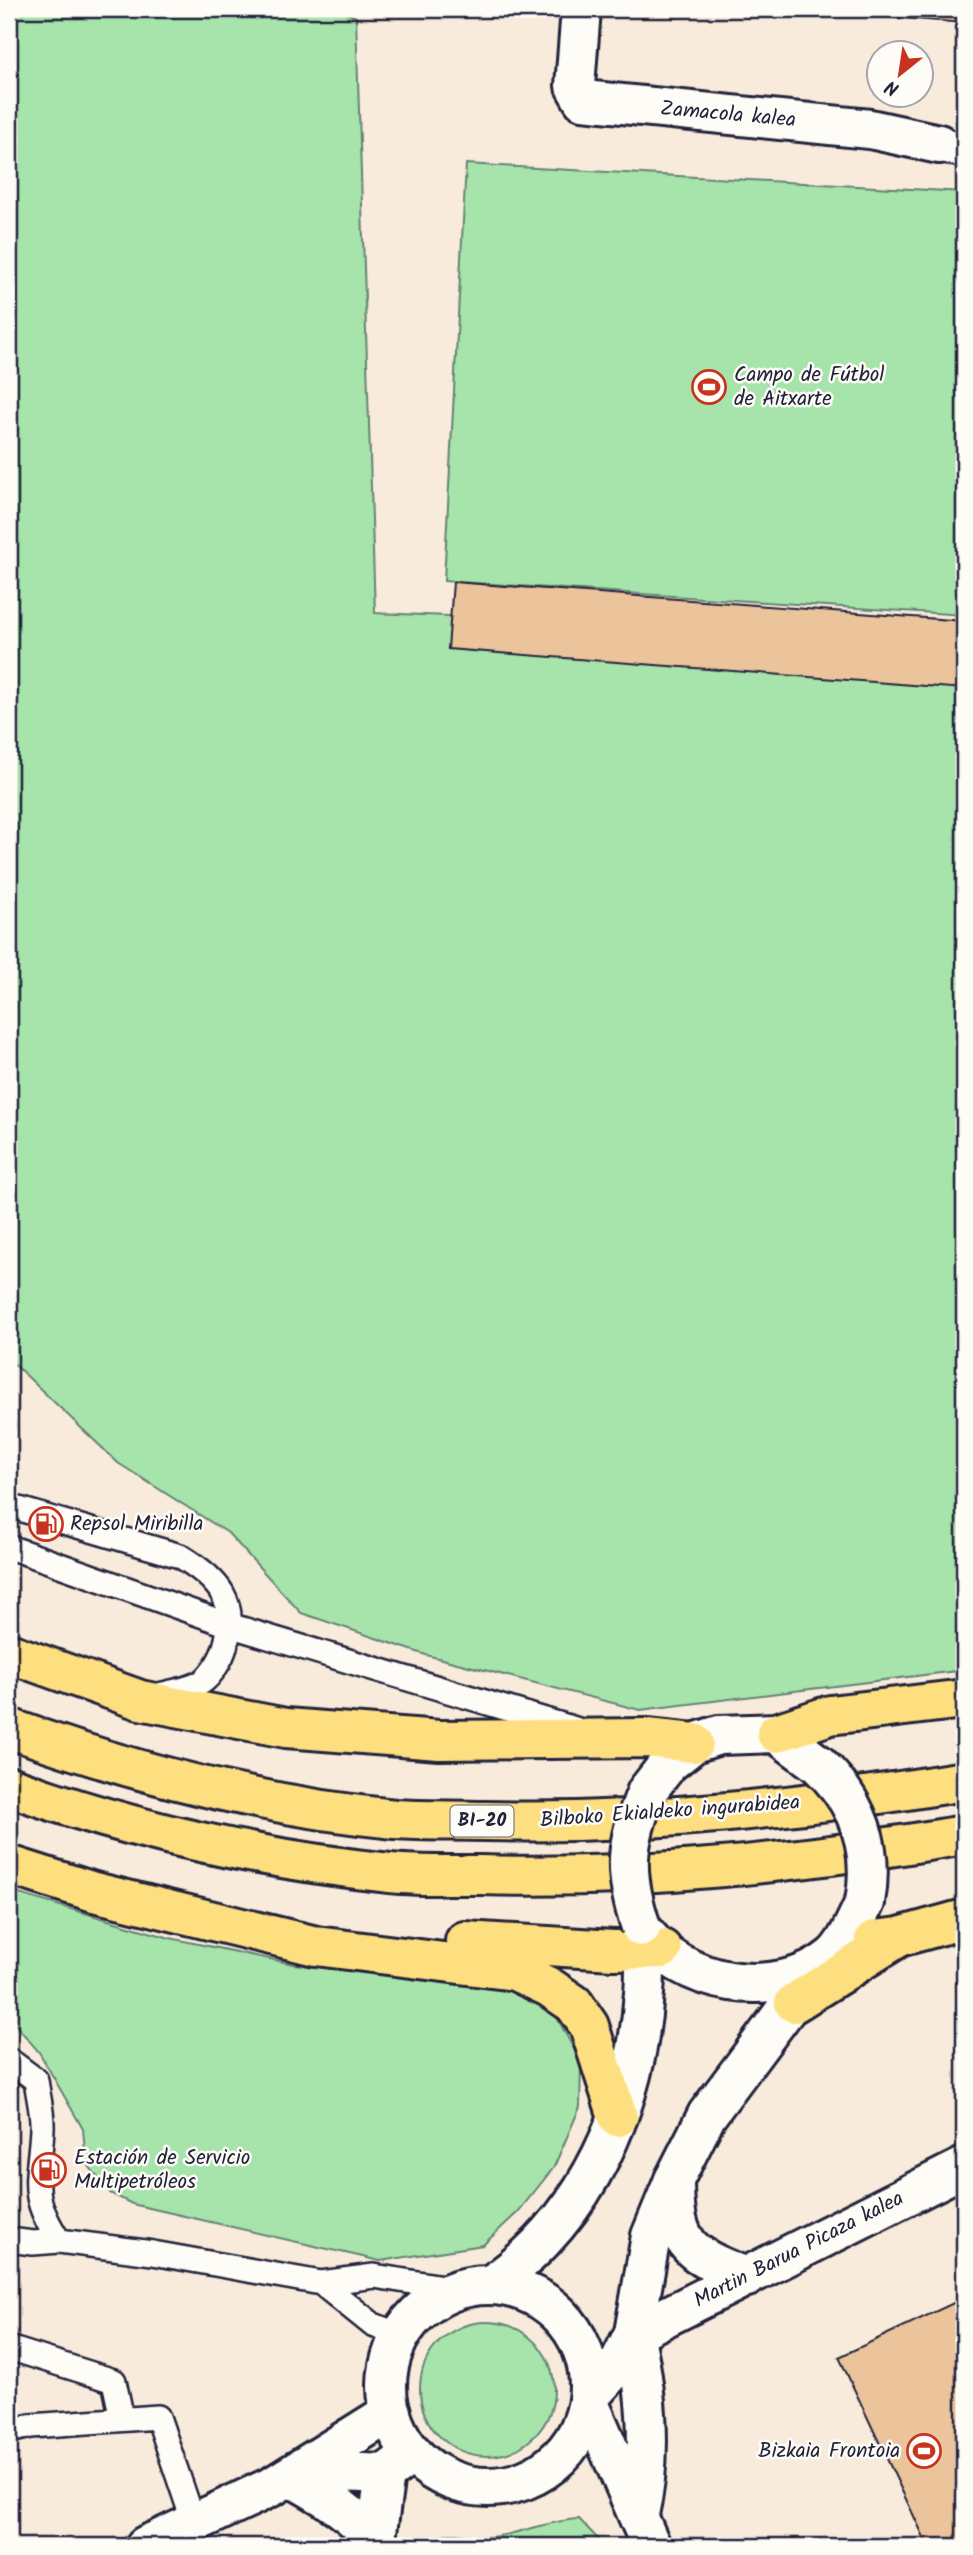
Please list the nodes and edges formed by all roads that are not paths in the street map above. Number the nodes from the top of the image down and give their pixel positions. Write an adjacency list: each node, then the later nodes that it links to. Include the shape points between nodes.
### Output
1 (581, 9): 2 (main road, Zamacola kalea, via 575,86 583,100 870,129)
2 (952, 147)
3 (9, 1506): 5 (lane, via 180,1556 215,1583 230,1606)
4 (9, 1547): 5 (lane)
5 (232, 1626): 8 (lane, via 222,1658 202,1682); 11 (lane)
6 (9, 1653): 8 (highway)
7 (964, 1699): 10 (highway, via 830,1715)
8 (140, 1700): 11 (highway, via 286,1728 439,1740)
9 (9, 1728): 13 (highway, Bilboko Ekialdeko ingurabidea / BI-20, via 165,1779 281,1803 396,1819 581,1822 759,1809)
10 (776, 1733): 12 (main road, via 719,1735); 21 (main road, bridge, via 838,1782 862,1829 870,1875 865,1902)
11 (615, 1741): 12 (highway, via 646,1738)
12 (694, 1743): 20 (main road, bridge, via 669,1763 647,1791 632,1828 627,1860 630,1894)
13 (964, 1781)
14 (9, 1786): 15 (highway, via 151,1832 272,1857 392,1873 568,1878 765,1863)
15 (964, 1835)
16 (9, 1865): 18 (highway, via 169,1912)
17 (964, 1919): 19 (highway)
18 (243, 1926): 20 (highway); 24 (highway, via 316,1946 515,1971 549,1987 574,2004 589,2026)
19 (899, 1937): 21 (highway); 22 (highway)
20 (648, 1940): 21 (main road, via 681,1964 740,1983 771,1983); 24 (main road, via 635,2059)
21 (830, 1955): 22 (main road)
22 (794, 2003): 26 (main road, via 707,2116)
23 (9, 2060): 28 (lane, via 36,2080 42,2126 36,2184 41,2213)
24 (618, 2117): 31 (main road, via 587,2184 561,2221 522,2263)
25 (964, 2167): 29 (main road, Martin Barua Picaza kalea)
26 (674, 2179): 29 (main road, via 674,2213 684,2243 714,2264); 32 (main road, via 651,2236)
27 (9, 2240): 28 (lane)
28 (59, 2241): 30 (lane)
29 (747, 2277): 32 (main road, Martin Barua Picaza kalea)
30 (321, 2283): 31 (lane, via 374,2276); 33 (lane, via 373,2325)
31 (474, 2287): 33 (main road, via 434,2300); 35 (main road, via 526,2291 556,2309 577,2336 589,2368)
32 (634, 2333): 35 (main road, via 618,2365); 42 (main road, via 644,2380)
33 (400, 2335): 36 (main road, via 386,2386)
34 (9, 2348): 37 (lane, via 114,2381)
35 (589, 2400): 39 (main road, via 579,2434 559,2460 532,2478 501,2487 468,2485); 42 (main road)
36 (391, 2413): 39 (main road, via 399,2435); 40 (main road)
37 (122, 2419): 38 (lane); 41 (lane, via 158,2417)
38 (9, 2431)
39 (399, 2464): 40 (main road); 43 (main road)
40 (286, 2483): 41 (main road); 43 (main road, via 335,2503 365,2528)
41 (194, 2523): 44 (main road)
42 (645, 2530)
43 (375, 2545)
44 (145, 2546)

